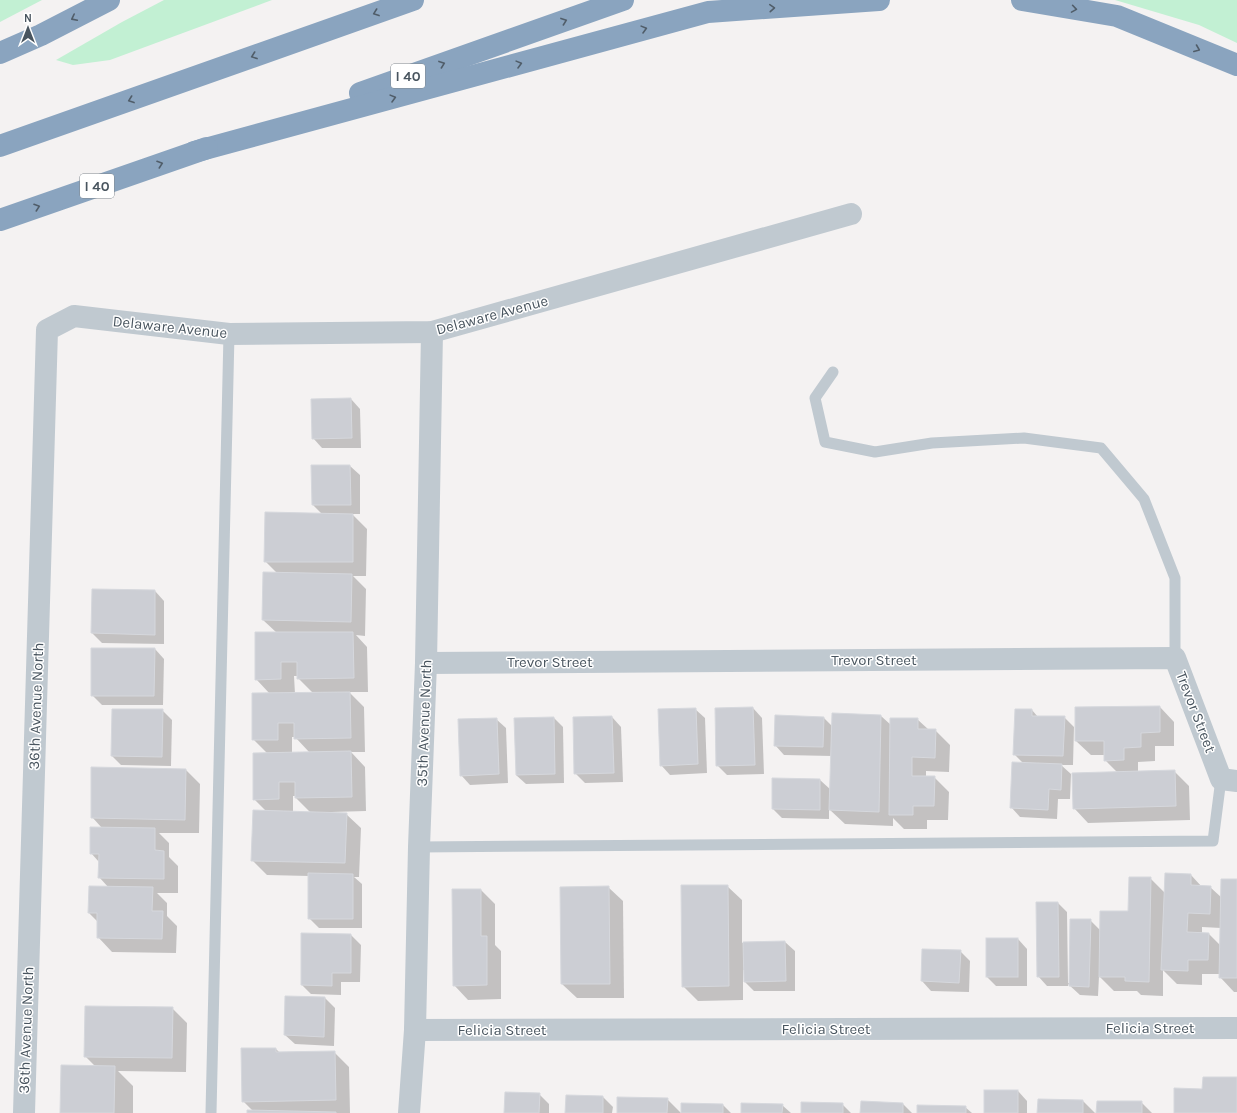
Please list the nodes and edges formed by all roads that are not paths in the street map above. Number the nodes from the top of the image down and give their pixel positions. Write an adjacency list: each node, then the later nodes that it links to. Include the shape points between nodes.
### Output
1 (109, 0): 6 (highway, one-way to 6)
2 (413, 0): 8 (highway, one-way to 8)
3 (623, 0): 9 (highway, I 40, one-way to 3)
4 (879, 0): 9 (highway, one-way to 4, via 708,12)
5 (1022, 0): 7 (highway, one-way to 7, via 1117,16)
6 (0, 53)
7 (1237, 65)
8 (0, 146)
9 (194, 152): 11 (highway, I 40, one-way to 9)
10 (851, 214): 13 (street, Delaware Avenue)
11 (0, 220)
12 (74, 316): 14 (street, Delaware Avenue); 22 (street, 36th Avenue North, via 47,330)
13 (432, 332): 14 (street, Delaware Avenue); 17 (street, 35th Avenue North)
14 (229, 334): 23 (lane)
15 (833, 372): 16 (lane, via 815,398 825,442 875,452 932,443 1024,438 1101,448 1144,499 1175,578)
16 (1175, 658): 17 (street, Trevor Street); 18 (street, Trevor Street)
17 (426, 663): 19 (street, 35th Avenue North)
18 (1229, 780): 19 (lane, via 1213,841)
19 (419, 847): 21 (street, 35th Avenue North)
20 (1237, 1028): 21 (street, Felicia Street)
21 (415, 1030): 24 (street, 35th Avenue North)
22 (24, 1113)
23 (211, 1113)
24 (409, 1113)

